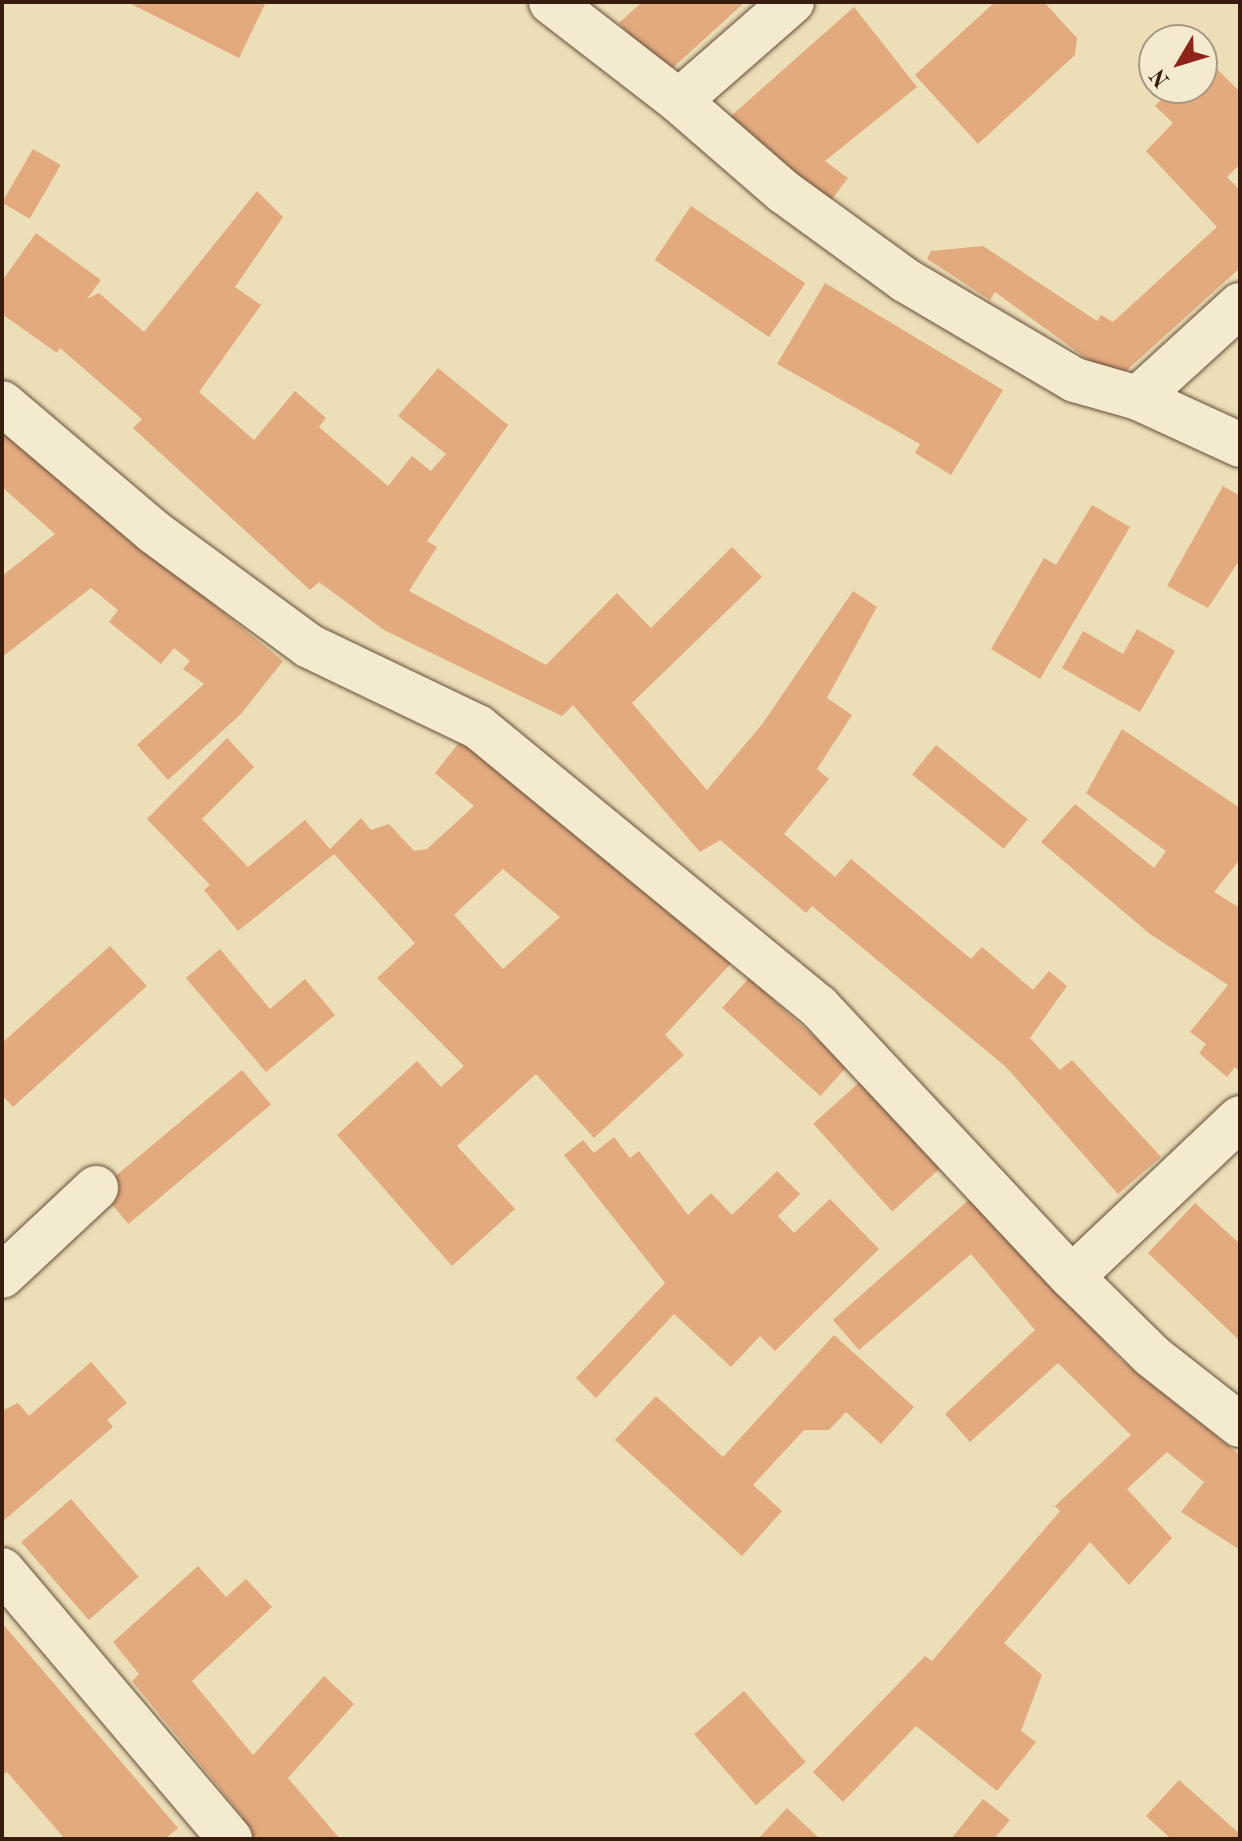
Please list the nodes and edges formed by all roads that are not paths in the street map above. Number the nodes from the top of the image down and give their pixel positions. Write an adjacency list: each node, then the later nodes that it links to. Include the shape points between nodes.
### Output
1 (551, 2): 3 (street)
2 (792, 2): 3 (street)
3 (679, 101): 5 (street, via 784,192 905,280 1075,380)
4 (1240, 305): 5 (street)
5 (1138, 398): 7 (street)
6 (2, 403): 11 (street, via 154,532 309,646 478,727 818,1006)
7 (1240, 445)
8 (1240, 1118): 11 (street)
9 (96, 1188): 10 (street)
10 (2, 1276)
11 (1072, 1277): 12 (street, via 1152,1356)
12 (1240, 1425)
13 (2, 1570): 14 (street)
14 (230, 1839)

